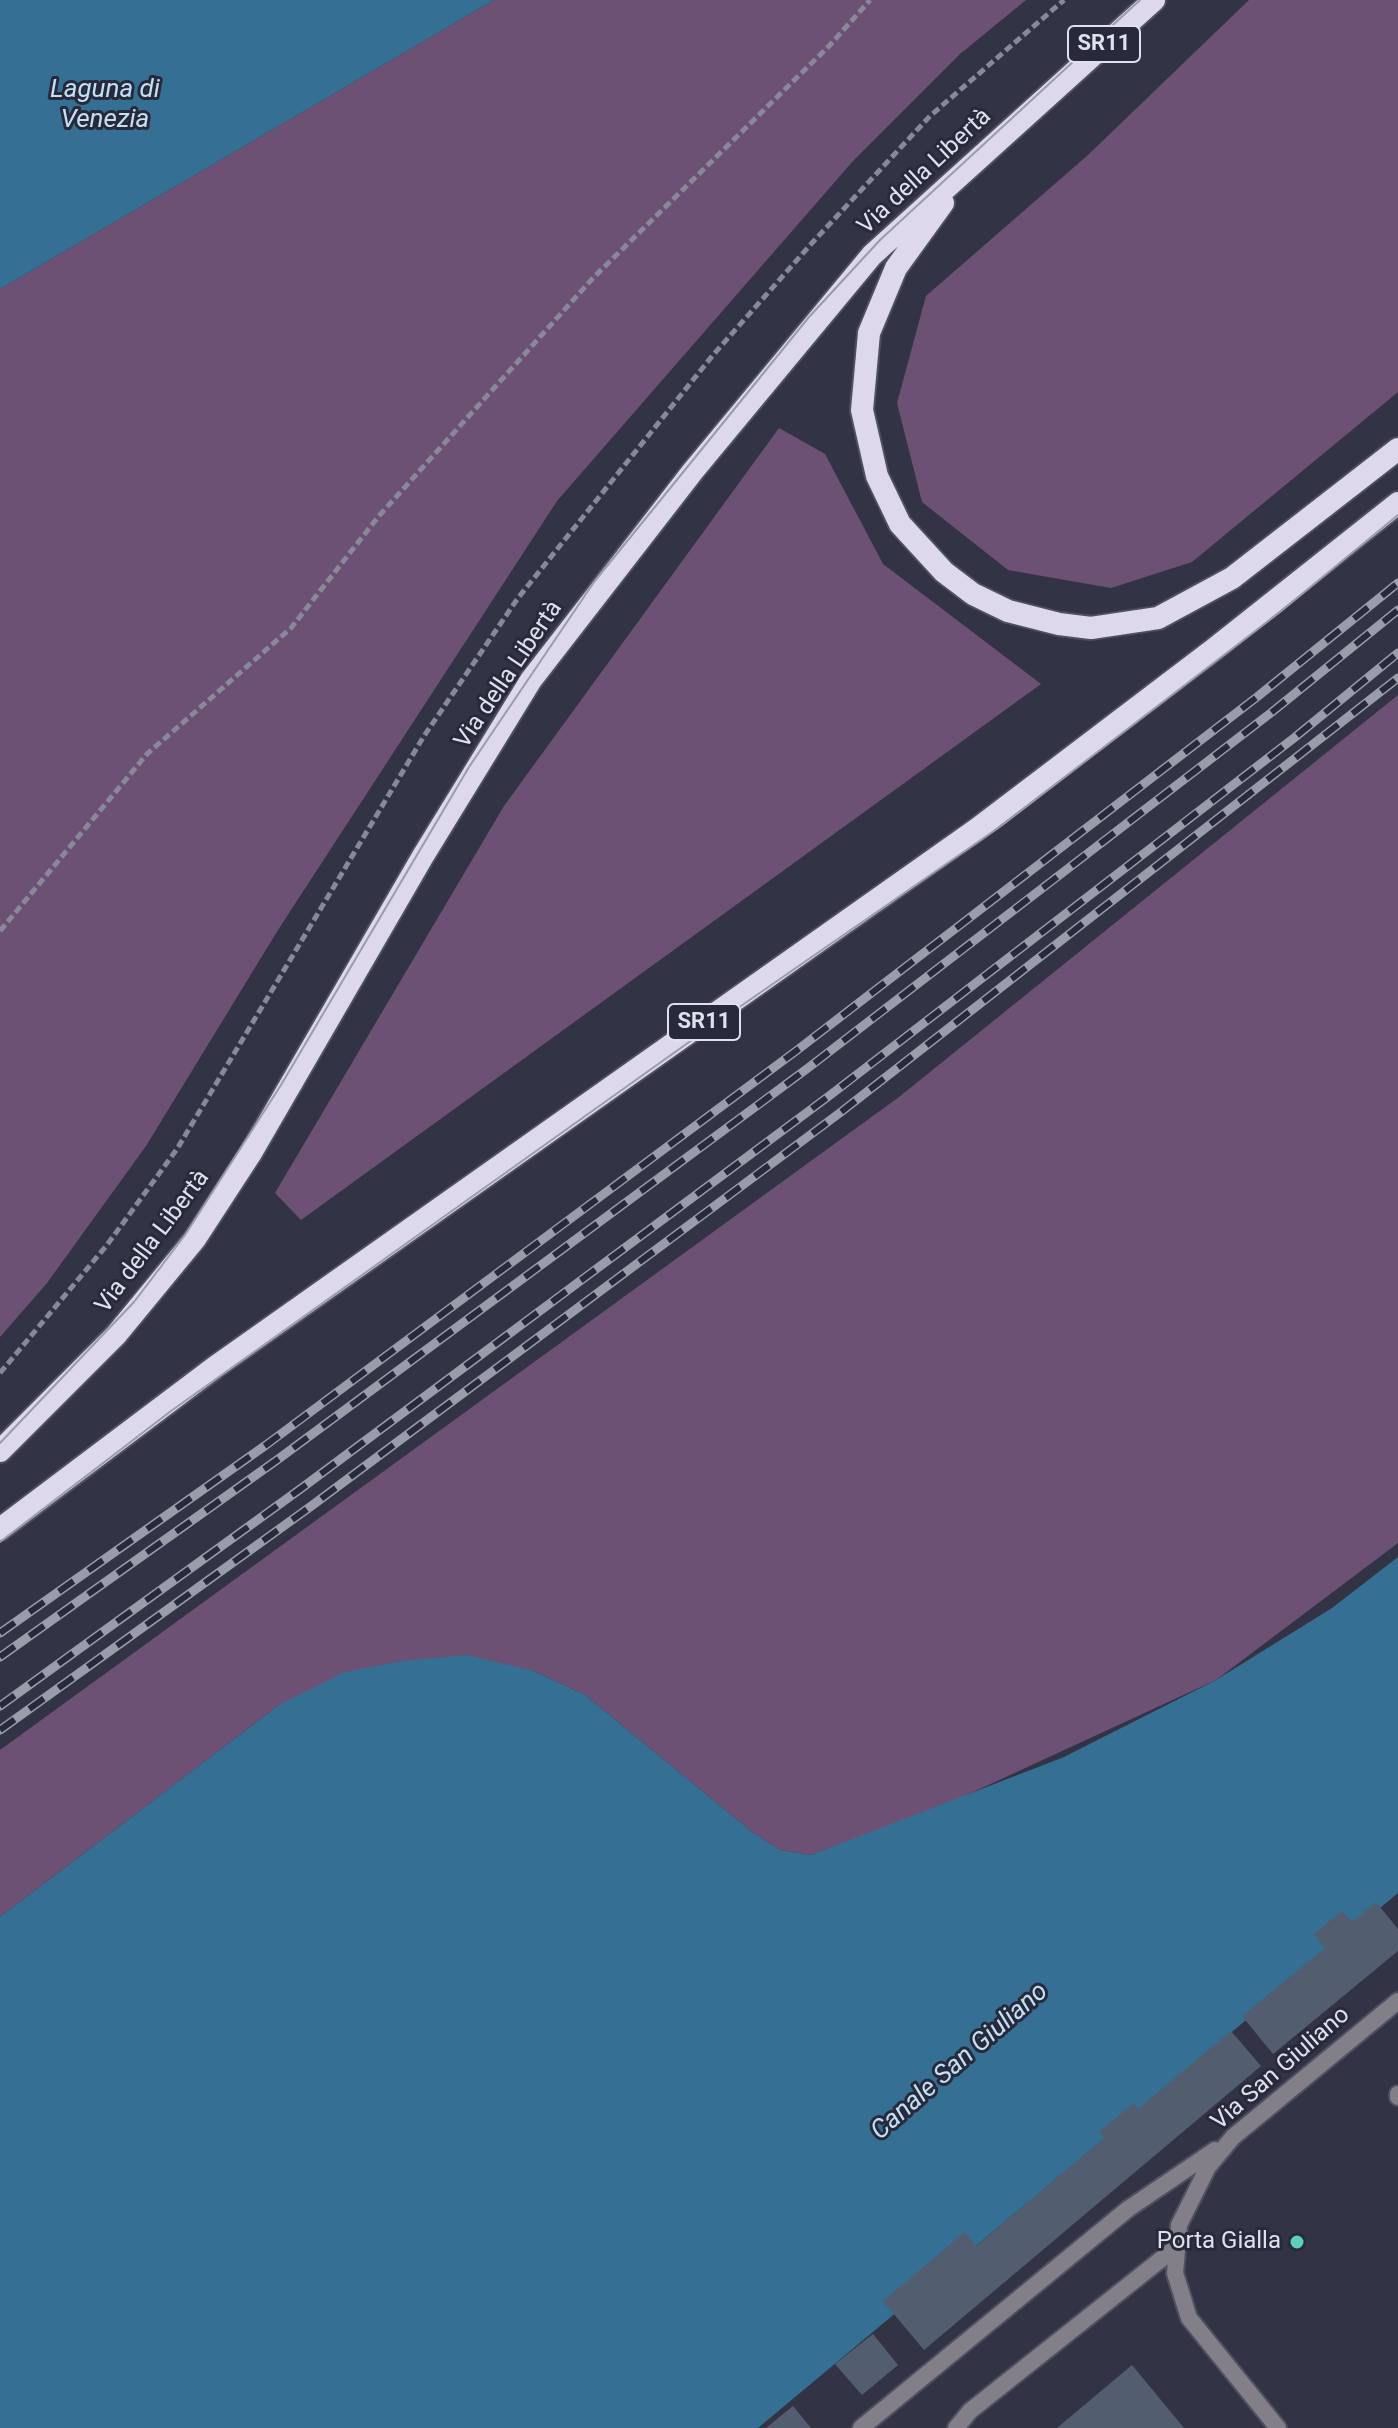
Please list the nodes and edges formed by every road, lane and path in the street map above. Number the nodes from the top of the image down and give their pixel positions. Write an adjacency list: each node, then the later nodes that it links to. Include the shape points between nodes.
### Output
1 (870, 0): 6 (path, via 593,278 378,517 291,628 147,754)
2 (1154, 0): 3 (highway, Via della Libertà / SR11)
3 (1055, 87): 4 (highway, SR11, via 949,195 896,268 869,333 862,410 877,476 900,524 920,548 973,594 1008,611 1069,625 1123,626 1158,618 1232,578); 7 (highway, Via della Libertà / SR11, via 872,255 609,577 531,680 195,1239 116,1335)
4 (1398, 449)
5 (1398, 503): 8 (highway, SR11, via 977,829 215,1367)
6 (0, 931)
7 (0, 1451)
8 (0, 1529)
9 (1398, 2001): 10 (street, Via San Giuliano)
10 (1233, 2137): 11 (street, Via San Giuliano, via 1189,2199); 12 (street, via 1128,2209)
11 (1174, 2249): 13 (street, via 970,2411); 14 (street, Via San Giuliano, via 1175,2273 1189,2318)
12 (861, 2428)
13 (956, 2428)
14 (1278, 2428)

